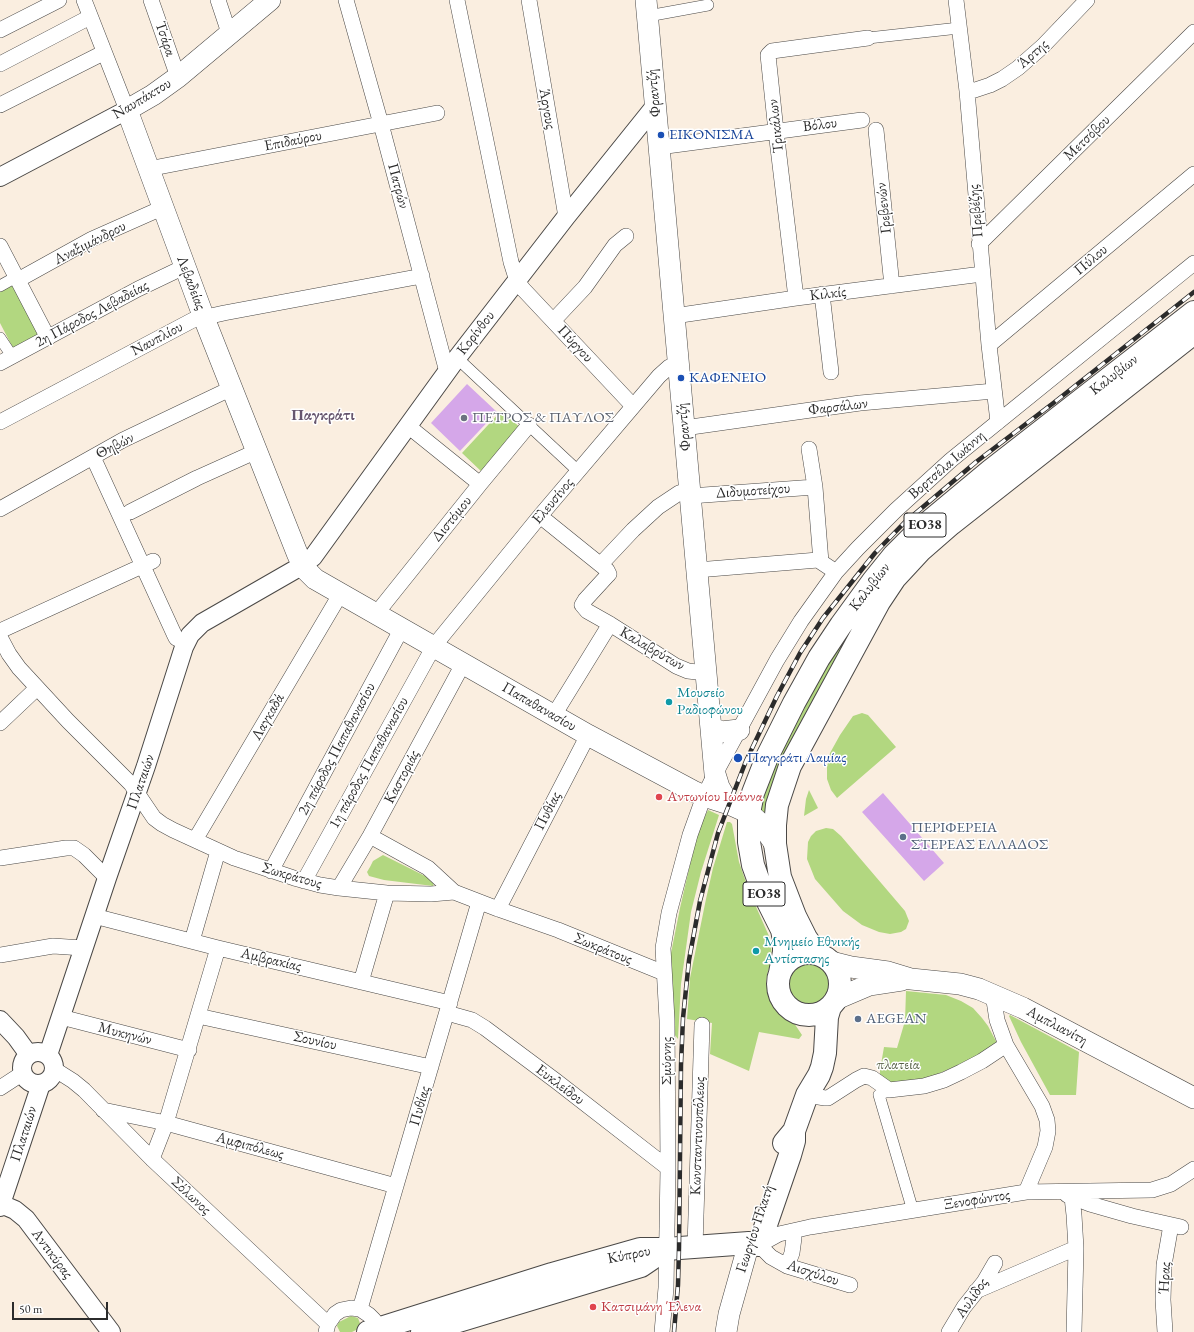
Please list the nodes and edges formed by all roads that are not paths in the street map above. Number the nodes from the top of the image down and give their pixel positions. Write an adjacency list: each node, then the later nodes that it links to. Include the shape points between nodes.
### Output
1 (59, 0): 15 (street)
2 (84, 0): 13 (street, Λεβαδείας)
3 (151, 0): 21 (street, Τσάρα)
4 (218, 0): 17 (street)
5 (270, 0): 17 (main road, Ναυπάκτου)
6 (346, 0): 28 (street, Πατρών)
7 (457, 0): 45 (street)
8 (529, 0): 36 (street, Άργους)
9 (956, 0): 14 (street, Πρεβέζης)
10 (1087, 0): 22 (street, Άρτης, via 1018,68 990,85)
11 (708, 4): 12 (street)
12 (647, 8): 24 (main road, Φραντζή)
13 (90, 17): 19 (street, Λεβαδείας); 20 (street)
14 (959, 28): 18 (street); 22 (street, Πρεβέζης)
15 (0, 30)
16 (1194, 32): 38 (street, Μετσόβου)
17 (230, 33): 21 (main road, Ναυπάκτου)
18 (868, 38): 30 (street, Τρικάλων, via 772,51 768,55)
19 (104, 53): 23 (street); 25 (street, Λεβαδείας)
20 (0, 64)
21 (178, 77): 25 (main road, Ναυπάκτου)
22 (967, 91): 38 (street, Πρεβέζης)
23 (0, 105)
24 (656, 105): 31 (main road, Φραντζή); 36 (street, Κορίνθου)
25 (126, 110): 32 (main road, Λεβαδείας); 34 (street, Ναυπάκτου)
26 (437, 113): 28 (street, Επιδαύρου)
27 (862, 120): 30 (street, Βόλου)
28 (381, 124): 32 (street, Επιδαύρου); 43 (street, Πατρών)
29 (876, 130): 47 (street, Γρεβενών)
30 (776, 131): 31 (street, Βόλου); 49 (street, Τρικάλων)
31 (659, 147): 51 (main road, Φραντζή)
32 (148, 169): 35 (main road, Λεβαδείας)
33 (1194, 174): 57 (street, Πύλου)
34 (0, 177)
35 (162, 208): 41 (main road, Λεβαδείας); 44 (street, Αναξιμάνδρου, via 92,239)
36 (566, 217): 45 (street, Κορίνθου)
37 (626, 236): 53 (street, via 615,245 585,287)
38 (979, 244): 42 (street, Πρεβέζης)
39 (0, 246): 44 (street)
40 (1194, 263): 66 (street, Βορτσέλα Ιωάννη)
41 (184, 267): 52 (main road, Λεβαδείας); 56 (street, 2η Πάροδος Λεβαδείας)
42 (982, 274): 47 (street, Κιλκίς); 57 (street, Πρεβέζης)
43 (422, 276): 52 (street, Ναυπλίου); 60 (street, Πατρών)
44 (17, 279): 46 (street); 56 (street)
45 (517, 281): 53 (street, Πύργου); 60 (street, Κορίνθου)
46 (0, 286)
47 (892, 286): 48 (street, Κιλκίς)
48 (822, 294): 49 (street, Κιλκίς); 61 (street)
49 (796, 298): 51 (street, Κιλκίς)
50 (1194, 312): 106 (main road, Καλυβίων / ΕΟ38, via 984,476 918,531 894,555 841,625 807,678 767,757 753,793)
51 (674, 316): 59 (main road, Φραντζή)
52 (204, 318): 62 (main road, Λεβαδείας); 65 (street, Ναυπλίου, via 186,324)
53 (553, 321): 64 (street, Πύργου)
54 (1194, 333): 109 (main road, Καλυβίων / ΕΟ38, via 951,524 920,551 895,578 879,602 790,766 777,806)
55 (0, 338): 58 (street)
56 (48, 338): 58 (street, 2η Πάροδος Λεβαδείας)
57 (989, 345): 63 (street, Πρεβέζης)
58 (6, 360)
59 (678, 363): 64 (street, Ελευσίνος, via 663,372); 69 (main road, Φραντζή)
60 (452, 365): 67 (street); 68 (street, Κορίνθου)
61 (831, 372)
62 (232, 388): 71 (main road, Λεβαδείας); 72 (street, Θηβών)
63 (994, 391): 66 (street, Πρεβέζης); 69 (street, Φαρσάλων, via 860,404)
64 (633, 406): 73 (street, Ελευσίνος)
65 (0, 422)
66 (998, 422): 85 (street, Βορτσέλα Ιωάννη, via 926,481)
67 (529, 425): 73 (street); 74 (street, Διστόμου)
68 (408, 426): 74 (street); 83 (street, Κορίνθου, via 317,552)
69 (684, 428): 76 (main road, Φραντζή)
70 (809, 449): 75 (street)
71 (257, 452): 78 (street, via 197,478); 83 (main road, Λεβαδείας)
72 (93, 456): 77 (street, Θηβών); 81 (street)
73 (578, 471): 79 (street, Ελευσίνος)
74 (480, 484): 87 (street, Διστόμου)
75 (815, 487): 76 (street, Διδυμοτείχου); 80 (street)
76 (690, 493): 82 (street, Διδυμοτείχου, via 679,493 658,507); 84 (main road, Φραντζή)
77 (0, 509)
78 (130, 512)
79 (540, 516): 82 (street); 93 (street, Ελευσίνος)
80 (821, 562): 84 (street, via 818,560); 85 (street)
81 (148, 564): 90 (street); 92 (street, via 174,634)
82 (601, 564): 88 (street, via 608,575 582,605 587,611)
83 (303, 565): 86 (main road, Παπαθανασίου, via 315,579); 92 (street, Πλαταιών, via 202,623 192,632)
84 (697, 570): 95 (main road, Φραντζή)
85 (836, 572): 100 (street, Βορτσέλα Ιωάννη, via 787,643)
86 (340, 593): 87 (main road, Παπαθανασίου); 108 (street, Λαγκαδά)
87 (376, 614): 89 (main road, Παπαθανασίου)
88 (610, 624): 95 (street, Καλαβρύτων, via 676,666 688,671); 97 (street, Καλαβρύτων)
89 (402, 628): 93 (main road, Παπαθανασίου); 112 (street, 2η πάροδος Παπαθανασίου)
90 (0, 631)
91 (0, 637): 96 (street, Σωκράτους, via 13,660)
92 (186, 643): 103 (street, Πλαταιών)
93 (434, 646): 94 (main road, Παπαθανασίου); 114 (street, 1η πάροδος Παπαθανασίου)
94 (463, 664): 97 (main road, Παπαθανασίου); 107 (street, Καστοριάς)
95 (706, 673): 99 (main road, Φραντζή)
96 (37, 688): 98 (street); 103 (street, Σωκράτους)
97 (554, 715): 101 (main road, Παπαθανασίου)
98 (0, 723)
99 (710, 727): 100 (main road, via 721,732); 102 (main road, Φραντζή)
100 (739, 730): 102 (street, Βορτσέλα Ιωάννη)
101 (588, 735): 104 (main road, Παπαθανασίου); 119 (street, Πυθίας)
102 (715, 774): 104 (street, Βορτσέλα Ιωάννη); 105 (main road, Φραντζή)
103 (137, 792): 108 (street, Σωκράτους, via 157,821); 113 (street, Πλαταιών)
104 (704, 796): 105 (main road, Παπαθανασίου); 126 (street, Σμύρνης, via 690,835 670,913 663,948)
105 (729, 804): 106 (main road, Παπαθανασίου)
106 (749, 813): 109 (main road, Παπαθανασίου, via 762,825); 127 (main road, Καλυβίων / ΕΟ38, via 749,842 753,865 784,940)
107 (370, 836): 115 (street, Καστοριάς); 116 (street, via 428,868)
108 (195, 840): 110 (street, Σωκράτους)
109 (775, 844): 125 (main road, Καλυβίων / ΕΟ38, via 782,885 808,942)
110 (218, 851): 112 (street, Σωκράτους); 121 (street)
111 (0, 858): 113 (street, via 74,848)
112 (271, 871): 114 (street, Σωκράτους)
113 (107, 878): 120 (street, Πλαταιών)
114 (304, 881): 115 (street, Σωκράτους)
115 (339, 888): 117 (street, Σωκράτους)
116 (454, 892): 117 (street, Σωκράτους); 118 (street, Σωκράτους)
117 (387, 893): 129 (street)
118 (479, 902): 119 (street, Σωκράτους); 132 (street, Πυθίας)
119 (498, 910): 126 (street, Σωκράτους, via 558,930)
120 (94, 916): 121 (street, Αμβρακίας); 122 (street, Πλαταιών)
121 (192, 941): 123 (street, Αμβρακίας)
122 (83, 948): 124 (street, via 53,946); 135 (street, Πλαταιών)
123 (218, 948): 129 (street, Αμβρακίας); 134 (street)
124 (0, 954)
125 (824, 958): 127 (main road, via 806,953 795,956 786,963); 128 (main road, Αμπλιανίτη, via 851,967 888,972); 131 (main road, ΕΟ38, via 840,977 840,989)
126 (664, 973): 152 (street, Σμύρνης, via 667,1020)
127 (780, 973): 133 (main road, ΕΟ38, via 780,997 789,1008)
128 (911, 979): 130 (main road, Αμπλιανίτη, via 960,984); 131 (main road, Αμπλιανίτη, via 868,985)
129 (361, 982): 132 (street, Αμβρακίας)
130 (993, 994): 138 (street, via 996,1020); 148 (main road, Αμπλιανίτη)
131 (833, 1003): 133 (main road, via 815,1015); 147 (main road, Γεωργίου Πλατή / ΕΟ38, via 827,1017 822,1067)
132 (448, 1008): 142 (street, Πυθίας); 152 (street, Ευκλείδου, via 485,1028)
133 (798, 1013): 147 (main road, Γεωργίου Πλατή / ΕΟ38, via 809,1030 812,1043)
134 (198, 1016): 139 (street); 142 (street, Σουνίου)
135 (61, 1017): 139 (street, Μυκηνών); 141 (street, Πλαταιών)
136 (0, 1020): 140 (street)
137 (702, 1025): 162 (street, Κωνσταντινουπόλεως)
138 (1006, 1045): 146 (street, via 982,1061 944,1080 924,1086); 156 (street, via 1042,1106 1047,1120 1045,1147)
139 (188, 1050): 150 (street)
140 (29, 1054): 141 (street, via 41,1052); 143 (street, via 23,1061)
141 (51, 1062): 144 (street, via 50,1079); 149 (street, Σόλωνος)
142 (431, 1067): 154 (street, Πυθίας)
143 (23, 1073): 144 (street, via 30,1082); 145 (street)
144 (40, 1084): 158 (street, Πλαταιών)
145 (0, 1088)
146 (889, 1090): 147 (street, via 872,1078 864,1076 828,1098); 159 (street, via 879,1095)
147 (806, 1095): 161 (main road, Γεωργίου Πλατή / ΕΟ38, via 794,1131 782,1145)
148 (1194, 1098)
149 (103, 1110): 150 (street, Αμφιπόλεως); 151 (street, Σόλωνος)
150 (166, 1123): 151 (street); 154 (street, Αμφιπόλεως)
151 (152, 1159): 170 (street, Σόλωνος)
152 (668, 1168): 164 (street, Σμύρνης)
153 (1194, 1169): 155 (street, Ξενοφώντος, via 1171,1184 1152,1190)
154 (396, 1186): 169 (street, Πυθίας)
155 (1054, 1191): 156 (street, Ξενοφώντος); 157 (street)
156 (1026, 1192): 159 (street, Ξενοφώντος)
157 (1072, 1196): 163 (street); 179 (street, Ήρας, via 1090,1204 1176,1226 1164,1265)
158 (1, 1205): 172 (street, Αντικύρας, via 26,1219)
159 (913, 1211): 160 (street, Ξενοφώντος)
160 (793, 1231): 161 (street, Ξενοφώντος); 166 (street, via 792,1253)
161 (754, 1244): 162 (main road); 166 (street, Αισχύλου); 175 (main road, Γεωργίου Πλατή / ΕΟ38, via 729,1314); 176 (main road, Γεωργίου Πλατή / ΕΟ38)
162 (695, 1247): 164 (main road)
163 (1076, 1248): 168 (street); 178 (street)
164 (666, 1249): 171 (main road, Κύπρου, via 640,1249 552,1274); 173 (main road, Κύπρου, via 641,1266); 174 (street, Σμύρνης)
165 (995, 1263): 168 (street, Αυλίδος)
166 (787, 1266): 167 (street, Αισχύλου)
167 (850, 1285)
168 (976, 1291): 177 (street, Αυλίδος)
169 (360, 1309): 170 (street, via 341,1310 333,1316); 171 (street, via 372,1317)
170 (327, 1328)
171 (374, 1331)
172 (111, 1332)
173 (422, 1332)
174 (662, 1332)
175 (726, 1332)
176 (740, 1332)
177 (949, 1332)
178 (1074, 1332)
179 (1165, 1332)

